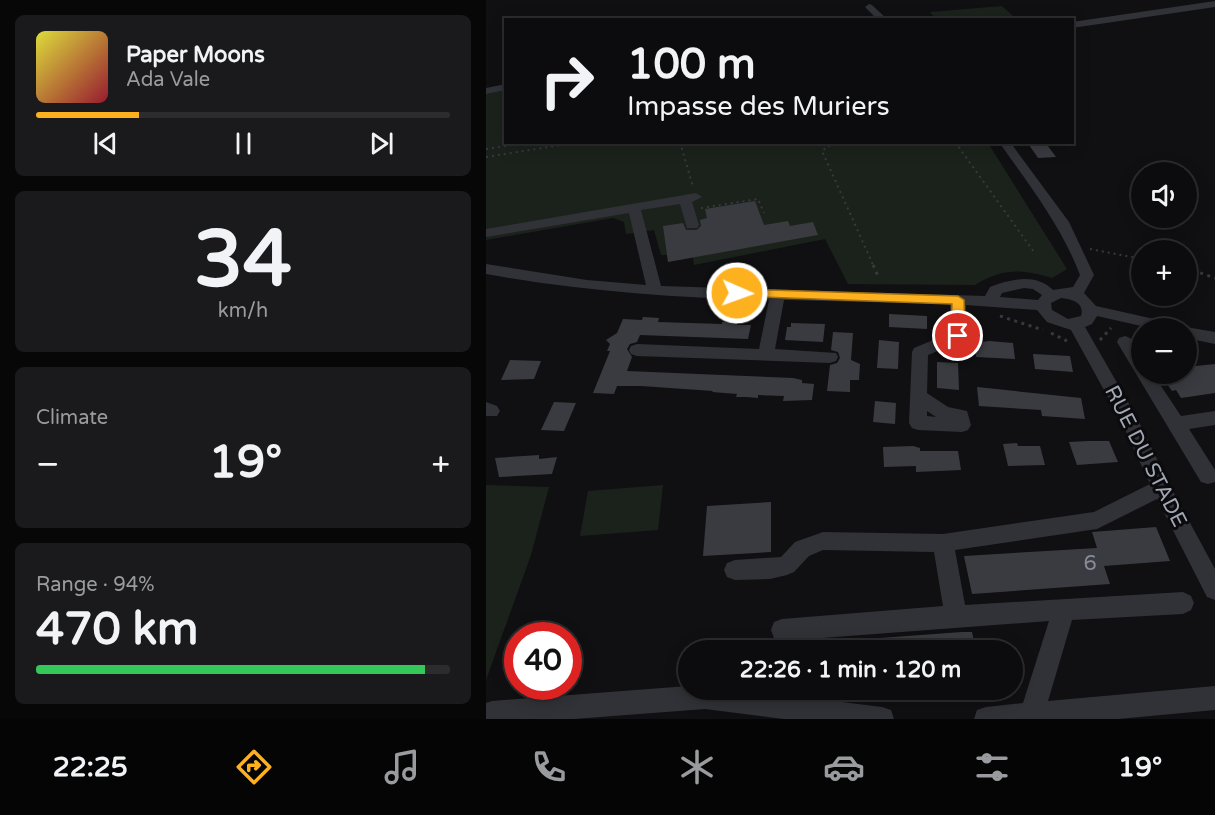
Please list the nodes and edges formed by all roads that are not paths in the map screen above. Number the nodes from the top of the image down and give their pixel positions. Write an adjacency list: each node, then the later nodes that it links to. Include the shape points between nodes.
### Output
1 (1215, 4): 4 (street)
2 (868, 7): 3 (street)
3 (882, 18)
4 (1074, 25)
5 (504, 87): 6 (street)
6 (486, 91)
7 (1006, 144): 13 (street, via 1076,247 1087,275 1079,290)
8 (634, 208): 9 (street, via 691,198); 10 (street); 12 (street)
9 (692, 225)
10 (486, 233)
11 (486, 269): 12 (street, via 553,281)
12 (654, 290): 14 (street)
13 (1070, 293): 16 (street); 18 (street, via 1080,297)
14 (778, 294): 15 (street); 26 (street)
15 (958, 300): 17 (street); 29 (street, via 958,336 920,352)
16 (1046, 301): 17 (street); 17 (street, via 1044,288 1014,284 994,290); 20 (street, via 1046,314 1054,320)
17 (991, 302)
18 (1091, 310): 19 (street); 20 (street, via 1090,317)
19 (1131, 319)
20 (1075, 324): 33 (street, RUE DU STADE, via 1130,421)
21 (1197, 334): 22 (street)
22 (1215, 338)
23 (1125, 342): 25 (street)
24 (637, 350): 26 (street)
25 (1131, 351)
26 (766, 354): 27 (street)
27 (830, 357)
28 (1151, 384): 31 (street)
29 (917, 395)
30 (1215, 418): 31 (street)
31 (1176, 424): 32 (street)
32 (1208, 476)
33 (1161, 488): 34 (street, via 1097,520); 36 (street, RUE DU STADE)
34 (943, 543): 35 (street, via 823,541 802,549 787,565); 39 (street)
35 (735, 570)
36 (1215, 590)
37 (1184, 603): 38 (street)
38 (1064, 610): 39 (street); 43 (street)
39 (956, 616): 40 (street)
40 (782, 630)
41 (1215, 698): 43 (street)
42 (492, 713): 44 (street, via 705,697)
43 (1032, 714): 45 (street)
44 (882, 719)
45 (986, 719)

